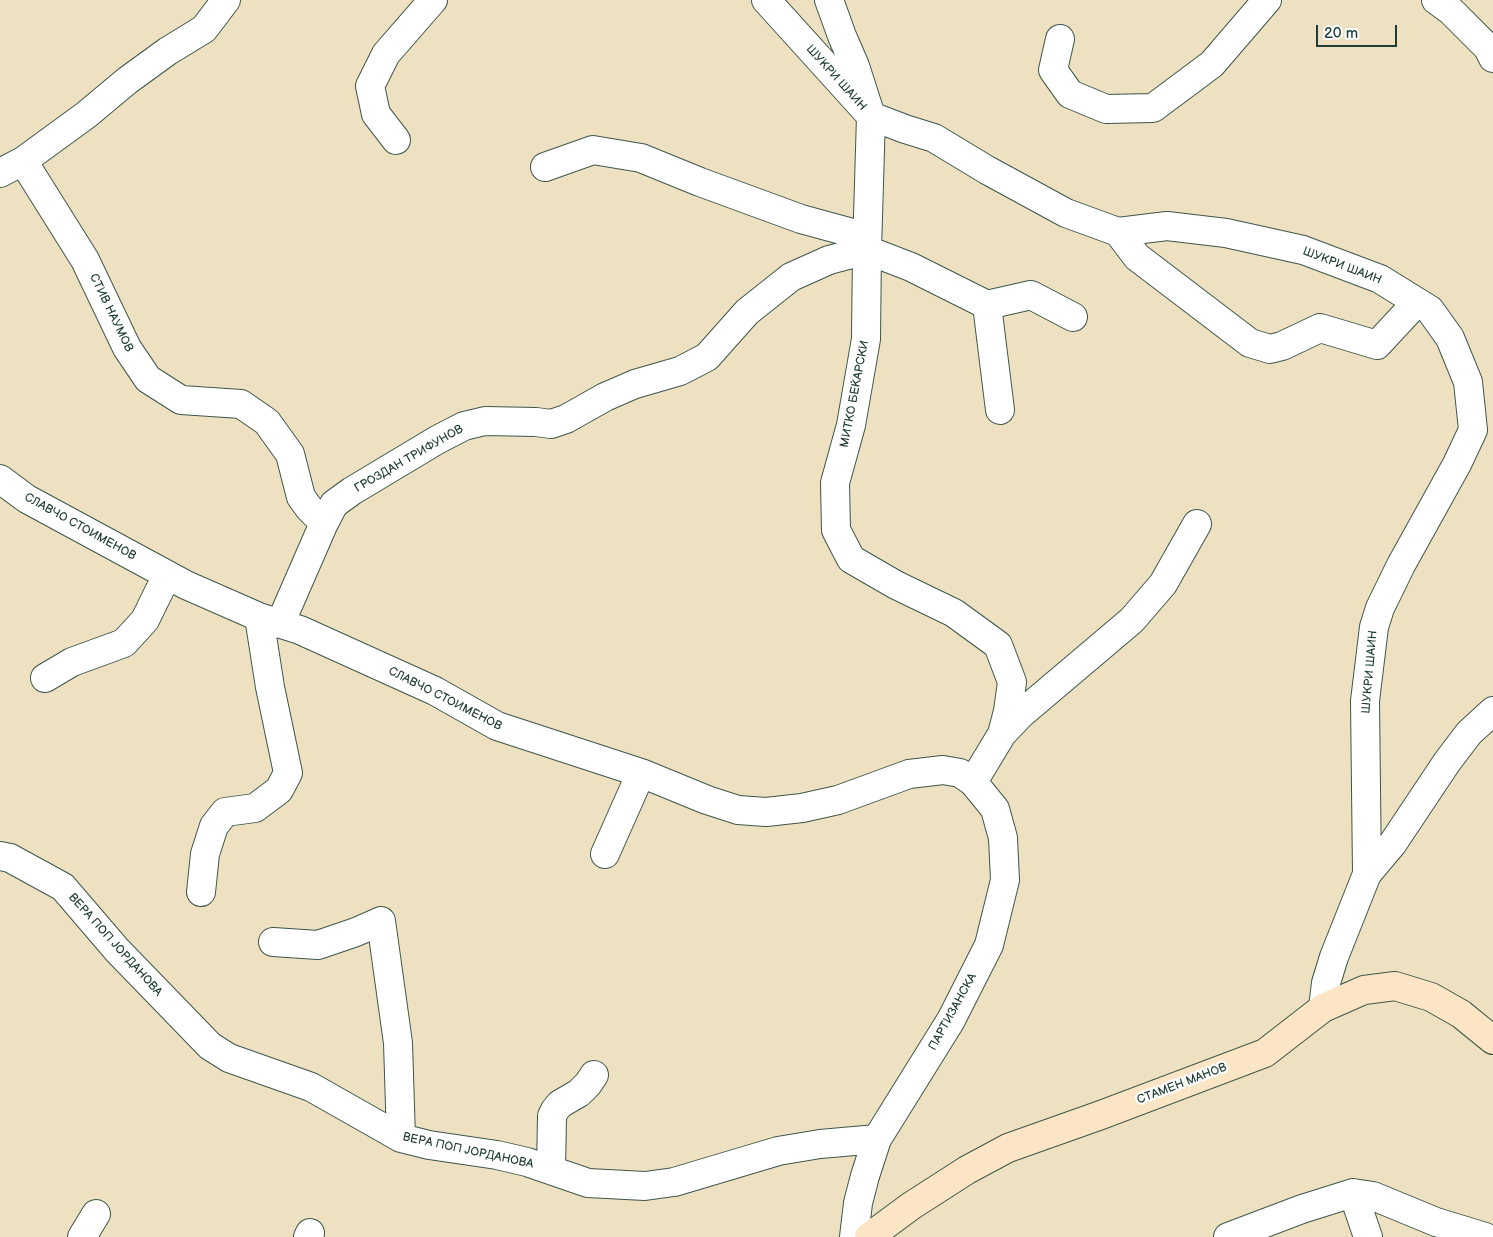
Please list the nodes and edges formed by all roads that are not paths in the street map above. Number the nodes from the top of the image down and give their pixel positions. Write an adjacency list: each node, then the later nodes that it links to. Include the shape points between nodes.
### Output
1 (226, 0): 11 (street, via 204,29 168,51)
2 (433, 0): 10 (street, via 386,54 370,86 376,114)
3 (766, 0): 9 (street, ШУКРИ ШАИН)
4 (829, 0): 9 (street, МИТКО БЕЌАРСКИ)
5 (1267, 0): 7 (street, via 1212,64 1153,108 1106,108 1070,94 1053,70)
6 (1436, 0): 8 (street, via 1488,48)
7 (1060, 39)
8 (1493, 58)
9 (871, 116): 13 (street, ШУКРИ ШАИН, via 934,138 1066,213); 14 (street, МИТКО БЕЌАРСКИ)
10 (396, 140)
11 (12, 167): 21 (street, СТИВ НАУМОВ, via 85,260 127,348 148,379 181,400 241,404 266,422 290,454 301,497)
12 (545, 167): 14 (street, via 593,150 641,158)
13 (1118, 232): 15 (street, ШУКРИ ШАИН, via 1166,226 1226,233 1304,250 1380,279); 15 (street, via 1137,257 1250,343 1270,349 1320,328 1377,345)
14 (867, 243): 16 (street); 21 (street, ГРОЗДАН ТРИФУНОВ, via 791,276 747,312 707,357 680,372 635,384 551,424 485,421 464,426 352,491 334,504); 27 (street, МИТКО БЕЌАРСКИ, via 866,339 851,425 835,483 836,530 851,559 954,613 998,645 1012,682)
15 (1418, 302): 19 (street, ШУКРИ ШАИН, via 1430,310 1450,338)
16 (987, 305): 17 (street, via 1031,295); 18 (street)
17 (1073, 317)
18 (1000, 410)
19 (1483, 431): 32 (street, ШУКРИ ШАИН, via 1457,464 1401,565 1374,627 1365,700)
20 (0, 479): 23 (street, СЛАВЧО СТОИМЕНОВ, via 27,499)
21 (324, 523): 24 (street, ГРОЗДАН ТРИФУНОВ)
22 (1197, 524): 27 (street, via 1163,584 1132,620 1021,714)
23 (167, 575): 24 (street, СЛАВЧО СТОИМЕНОВ); 25 (street, via 144,620 124,643 72,662)
24 (270, 620): 28 (street, СЛАВЧО СТОИМЕНОВ, via 300,630 435,691 497,726); 33 (street, via 270,687 288,773 279,790 255,808 226,812 214,826 205,854)
25 (45, 678)
26 (1493, 711): 32 (street, via 1469,733 1393,844)
27 (1002, 734): 29 (street, МИТКО БЕЌАРСКИ)
28 (641, 773): 29 (street, СЛАВЧО СТОИМЕНОВ, via 738,810 766,812 838,800 909,774 943,770 960,773); 30 (street)
29 (973, 782): 39 (street, ПАРТИЗАНСКА, via 995,809 1003,838 1005,880 990,945 951,1020)
30 (605, 854)
31 (0, 856): 38 (street, ВЕРА ПОП ЈОРДАНОВА, via 10,858 63,887 117,950 210,1046 229,1058 311,1087)
32 (1367, 874): 35 (street, ШУКРИ ШАИН, via 1334,957)
33 (201, 892)
34 (273, 942): 38 (street, via 318,945 381,921 398,1043)
35 (1323, 1008): 36 (street, СТАМЕН МАНОВ, via 1364,990 1395,986 1430,996 1461,1014); 45 (street, СТАМЕН МАНОВ, via 1265,1053 1008,1148 967,1170)
36 (1493, 1040)
37 (594, 1075): 40 (street, via 579,1093 560,1104 552,1116)
38 (401, 1138): 40 (street, ВЕРА ПОП ЈОРДАНОВА, via 497,1155)
39 (877, 1139): 40 (street, ВЕРА ПОП ЈОРДАНОВА, via 778,1151 674,1182 645,1186 588,1183); 44 (street, ПАРТИЗАНСКА, via 858,1203)
40 (551, 1170)
41 (1353, 1193): 46 (street); 47 (street); 48 (street, via 1373,1196 1436,1222)
42 (96, 1214): 43 (street)
43 (82, 1237)
44 (854, 1237)
45 (869, 1237)
46 (1228, 1237)
47 (1368, 1237)
48 (1485, 1237)

